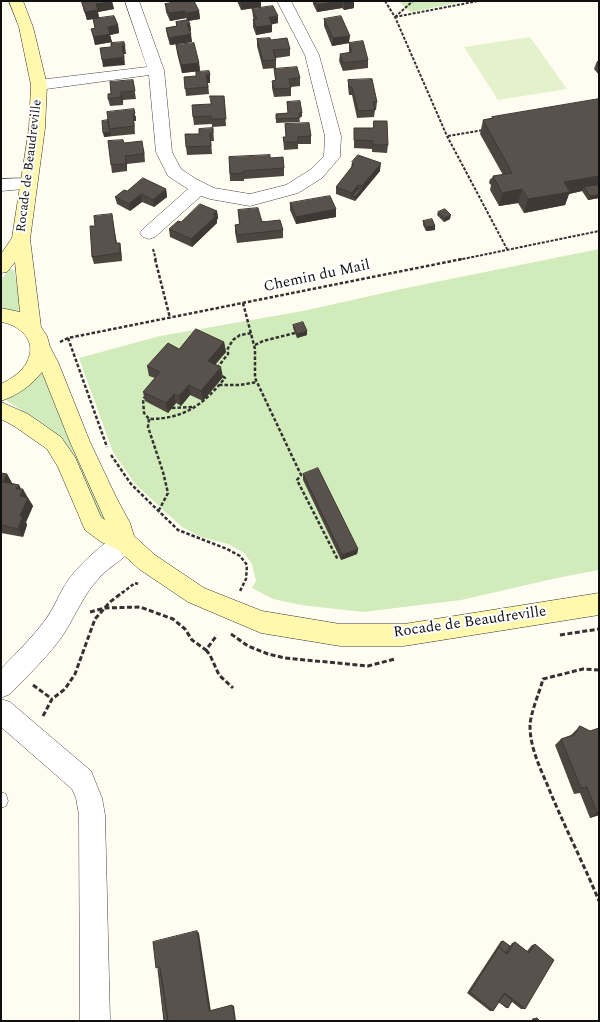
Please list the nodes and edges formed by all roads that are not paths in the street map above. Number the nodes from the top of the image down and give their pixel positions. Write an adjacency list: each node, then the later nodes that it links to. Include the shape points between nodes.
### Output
1 (16, 1): 5 (street, Rocade de Beaudreville, via 26,27)
2 (132, 1): 4 (street)
3 (284, 1): 8 (street, via 312,55 333,136 332,157 316,174 292,189 250,200 210,193)
4 (156, 70): 5 (street); 8 (street, via 164,152 174,172)
5 (39, 85): 7 (street, Rocade de Beaudreville, via 38,128)
6 (1, 184): 7 (street)
7 (29, 184): 10 (street, Rocade de Beaudreville)
8 (199, 188): 9 (street)
9 (149, 233)
10 (21, 239): 11 (street, Rocade de Beaudreville); 13 (street, Rocade de Beaudreville)
11 (1, 267)
12 (1, 315): 13 (street, via 20,320)
13 (31, 327): 14 (street, Rocade de Beaudreville, via 38,337)
14 (40, 349): 15 (street, via 37,362 28,376); 17 (street, via 48,362 107,502 119,523)
15 (1, 393)
16 (1, 410): 17 (street, Rocade de Beaudreville, via 21,420 54,443 67,463 93,523 109,535)
17 (125, 542): 18 (street, Rocade de Beaudreville, via 147,562 196,595 261,622 340,635 404,635); 19 (street, via 91,570 77,587 56,625)
18 (599, 604)
19 (1, 686)
20 (1, 711): 21 (street, via 82,780 89,798 92,815)
21 (95, 1021)

